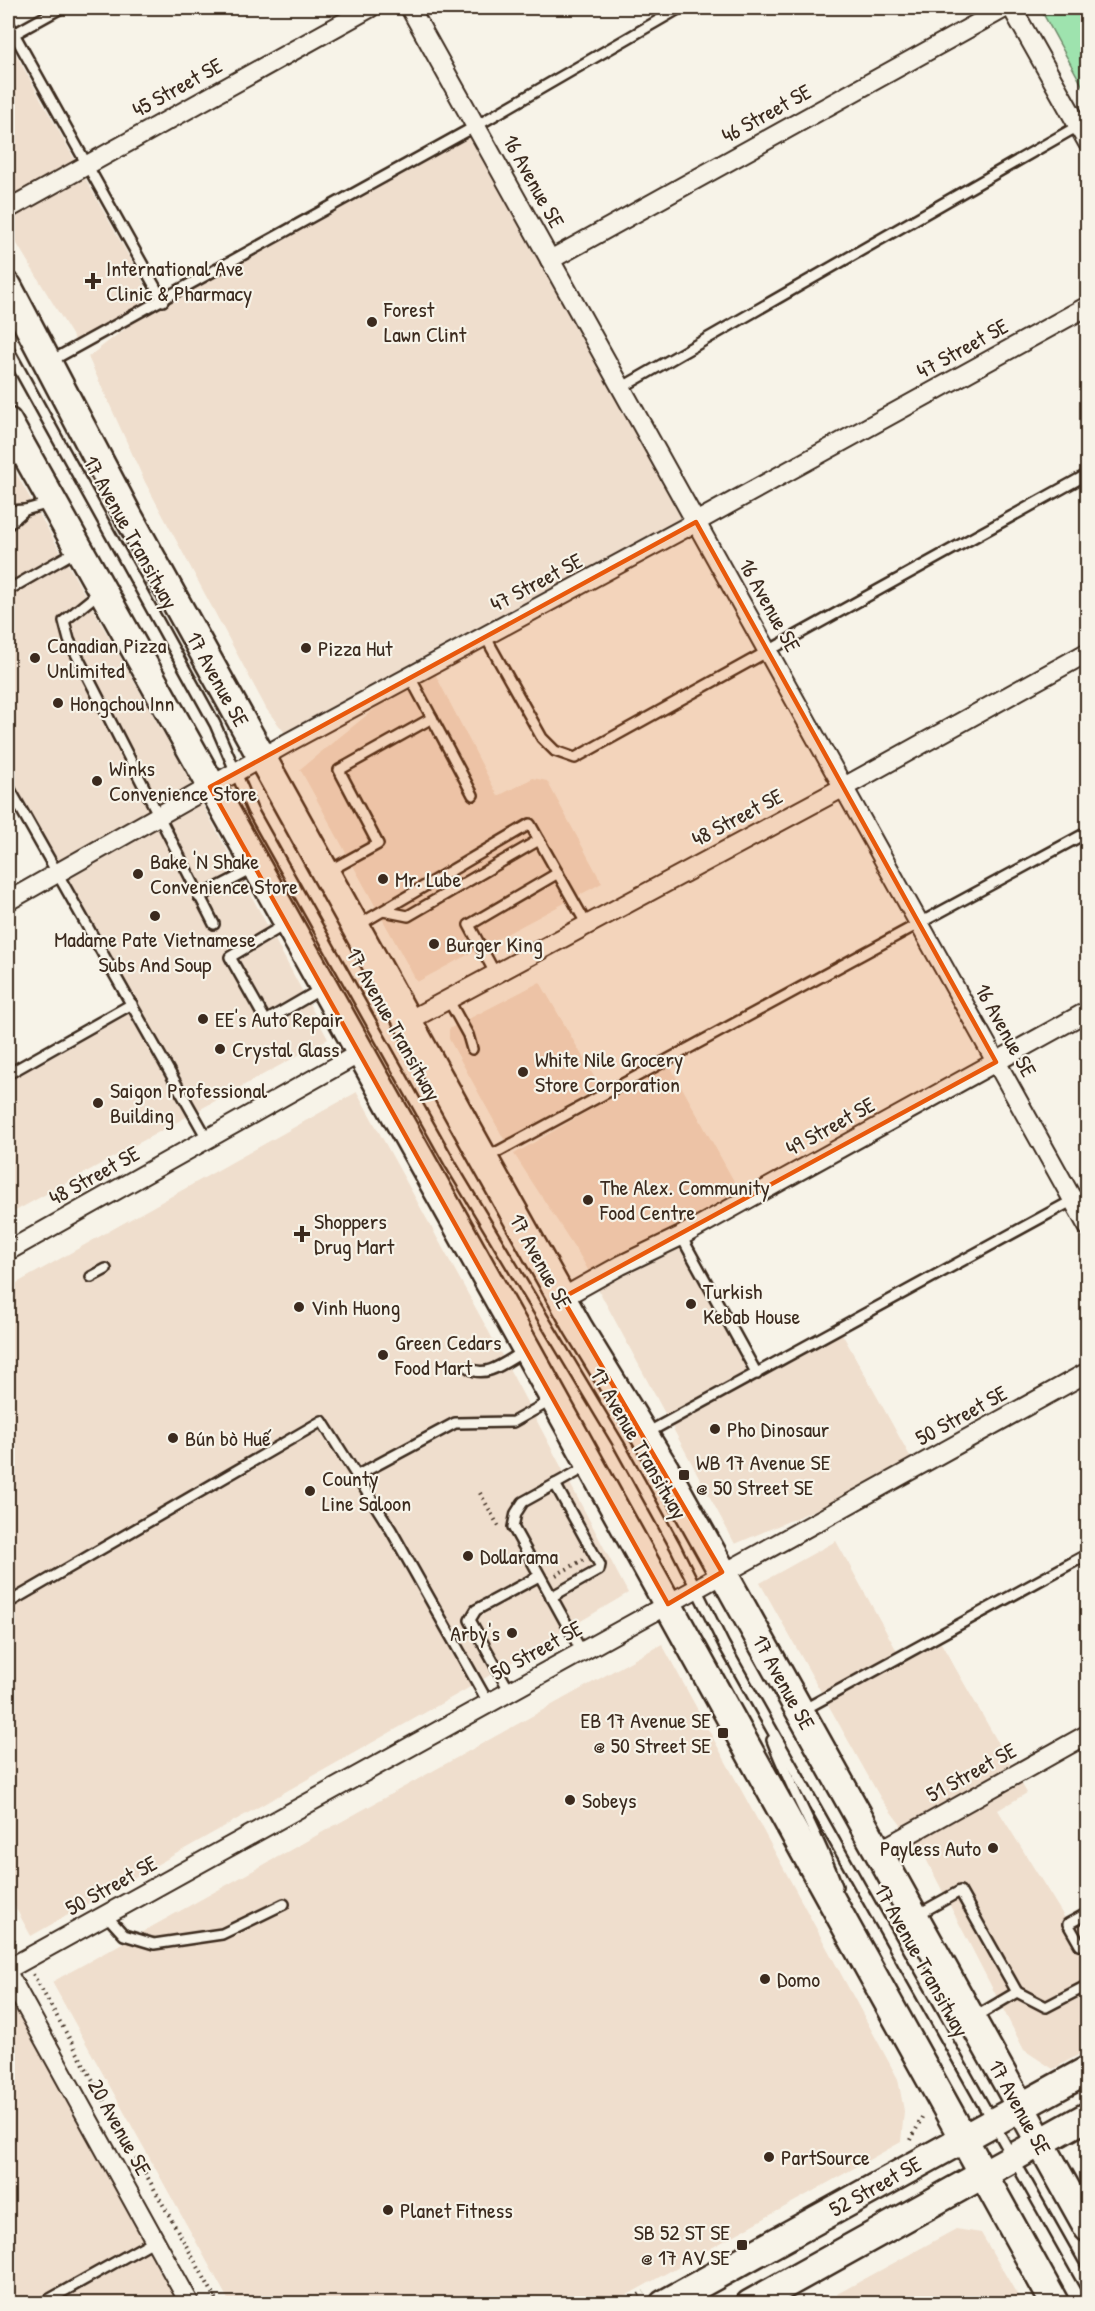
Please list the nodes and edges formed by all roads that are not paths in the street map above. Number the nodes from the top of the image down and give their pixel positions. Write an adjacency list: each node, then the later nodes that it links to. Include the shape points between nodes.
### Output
1 (61, 8): 8 (lane)
2 (370, 8): 12 (street, 45 Street SE)
3 (410, 8): 9 (street, 16 Avenue SE)
4 (680, 8): 9 (lane)
5 (1005, 8): 14 (street, 46 Street SE)
6 (1012, 8): 10 (street)
7 (8, 23): 8 (lane)
8 (14, 34): 12 (lane)
9 (476, 126): 14 (street, 16 Avenue SE); 16 (lane)
10 (1078, 126): 11 (street); 20 (lane)
11 (1088, 143)
12 (87, 165): 13 (street, 45 Street SE); 16 (lane)
13 (8, 209)
14 (550, 260): 20 (street, 16 Avenue SE)
15 (8, 287): 19 (main road, 17 Avenue SE)
16 (163, 301): 19 (lane)
17 (1088, 306): 26 (street, 47 Street SE)
18 (8, 349): 37 (lane, 17 Avenue Transitway, via 215,724)
19 (48, 362): 36 (main road, 17 Avenue SE)
20 (621, 388): 26 (street, 16 Avenue SE)
21 (8, 422): 23 (main road)
22 (1088, 474): 32 (lane)
23 (52, 502): 24 (lane); 28 (main road)
24 (25, 510): 25 (lane); 27 (lane)
25 (8, 511)
26 (696, 522): 31 (street, 47 Street SE); 32 (street, 16 Avenue SE)
27 (8, 525)
28 (79, 549): 29 (lane); 30 (main road)
29 (8, 590)
30 (102, 591): 39 (main road); 42 (lane, via 64,621 69,640)
31 (485, 636): 32 (lane, via 542,738 555,752 575,758); 34 (street, 47 Street SE)
32 (767, 651): 40 (street, 16 Avenue SE)
33 (1088, 652): 40 (street, 48 Street SE)
34 (410, 677): 35 (lane); 36 (street, 47 Street SE)
35 (432, 718): 41 (lane); 47 (lane, via 339,770 378,844)
36 (262, 757): 37 (street, 47 Street SE); 47 (main road, 17 Avenue SE)
37 (236, 772): 39 (street, 47 Street SE); 88 (lane, 17 Avenue Transitway, via 252,810 401,1079 590,1393)
38 (8, 786): 46 (lane)
39 (210, 787): 42 (street, 47 Street SE); 45 (main road)
40 (844, 788): 54 (street, 48 Street SE); 55 (street, 16 Avenue SE)
41 (473, 795)
42 (159, 816): 46 (street, 47 Street SE); 49 (lane)
43 (1088, 832): 55 (lane)
44 (539, 840): 48 (lane); 51 (lane, via 408,916); 51 (lane, via 530,824)
45 (255, 868): 49 (lane); 53 (main road)
46 (58, 873): 50 (street, 47 Street SE); 60 (lane)
47 (325, 873): 56 (main road, 17 Avenue SE)
48 (558, 873): 54 (lane); 57 (lane, via 469,925)
49 (199, 897): 52 (lane)
50 (8, 901)
51 (383, 911): 56 (lane)
52 (214, 924)
53 (286, 924): 58 (main road); 58 (lane, via 230,957 255,1002 266,1021)
54 (587, 925): 57 (street, 48 Street SE)
55 (920, 925): 65 (street, 16 Avenue SE); 68 (lane)
56 (355, 927): 62 (main road, 17 Avenue SE)
57 (495, 973): 59 (street, 48 Street SE)
58 (322, 988): 64 (main road)
59 (448, 999): 62 (street, 48 Street SE); 63 (lane)
60 (132, 1004): 66 (lane); 67 (lane)
61 (1088, 1011): 65 (street, 49 Street SE)
62 (408, 1021): 68 (main road, 17 Avenue SE)
63 (472, 1049)
64 (360, 1053): 67 (street, 48 Street SE); 76 (main road)
65 (996, 1062): 69 (street, 16 Avenue SE); 71 (street, 49 Street SE)
66 (8, 1074)
67 (208, 1140): 72 (street, 48 Street SE)
68 (484, 1159): 75 (main road, 17 Avenue SE)
69 (1080, 1196): 70 (street, 16 Avenue SE); 79 (lane)
70 (1088, 1227)
71 (681, 1236): 75 (street, 49 Street SE); 79 (lane)
72 (8, 1251)
73 (106, 1269): 74 (lane)
74 (91, 1277)
75 (562, 1299): 81 (main road, 17 Avenue SE)
76 (527, 1350): 77 (lane, via 484,1373); 80 (main road)
77 (469, 1368)
78 (1088, 1372): 86 (street, 50 Street SE)
79 (757, 1374): 81 (lane)
80 (554, 1399): 82 (main road); 83 (lane, via 513,1422 455,1423)
81 (645, 1434): 86 (main road, 17 Avenue SE)
82 (590, 1465): 84 (lane); 91 (main road)
83 (358, 1475): 90 (lane, via 322,1420); 94 (lane)
84 (555, 1484): 87 (lane, via 523,1502 513,1527); 89 (lane, via 600,1565 599,1570)
85 (1088, 1554): 96 (lane)
86 (722, 1572): 88 (street, 50 Street SE); 96 (main road, 17 Avenue SE)
87 (539, 1576): 89 (lane); 93 (lane, via 476,1610 470,1620)
88 (696, 1588): 91 (street, 50 Street SE); 95 (lane, 17 Avenue Transitway)
89 (551, 1597): 92 (lane)
90 (8, 1603)
91 (668, 1604): 92 (street, 50 Street SE); 104 (main road)
92 (582, 1652): 93 (street, 50 Street SE)
93 (510, 1692): 94 (street, 50 Street SE)
94 (489, 1704): 101 (street, 50 Street SE)
95 (760, 1710): 104 (lane, 17 Avenue Transitway, via 782,1766 825,1852); 113 (lane, 17 Avenue Transitway)
96 (800, 1711): 98 (main road, 17 Avenue SE)
97 (1088, 1734): 98 (street, 51 Street SE)
98 (879, 1851): 102 (main road, 17 Avenue SE)
99 (284, 1904): 101 (lane, via 222,1934 154,1944 124,1935)
100 (1088, 1913): 103 (lane, via 1068,1924 1080,1945)
101 (106, 1915): 105 (street, 50 Street SE)
102 (915, 1917): 108 (lane, via 960,1890); 109 (main road, 17 Avenue SE)
103 (1088, 1941)
104 (861, 1952): 114 (main road)
105 (8, 1969)
106 (8, 1974): 119 (street, 20 Avenue SE)
107 (1088, 1985): 108 (lane, via 1046,2007)
108 (1017, 1992): 109 (lane)
109 (972, 2018): 111 (main road, 17 Avenue SE)
110 (1088, 2070): 111 (main road, 52 Street SE)
111 (1020, 2106): 113 (main road, 52 Street SE); 115 (main road, 17 Avenue SE)
112 (1088, 2116): 115 (main road, 52 Street SE)
113 (992, 2122): 114 (main road, 52 Street SE); 116 (lane, 17 Avenue Transitway)
114 (963, 2138): 117 (main road); 123 (main road, 52 Street SE)
115 (1040, 2142): 116 (main road, 52 Street SE); 118 (main road, 17 Avenue SE)
116 (1012, 2158): 117 (main road, 52 Street SE); 120 (lane, 17 Avenue Transitway)
117 (983, 2174): 124 (main road, 52 Street SE); 125 (main road)
118 (1088, 2228)
119 (155, 2240): 121 (lane); 122 (street, 20 Avenue SE)
120 (1088, 2290)
121 (41, 2304)
122 (190, 2304)
123 (664, 2304)
124 (750, 2304)
125 (1055, 2304)

